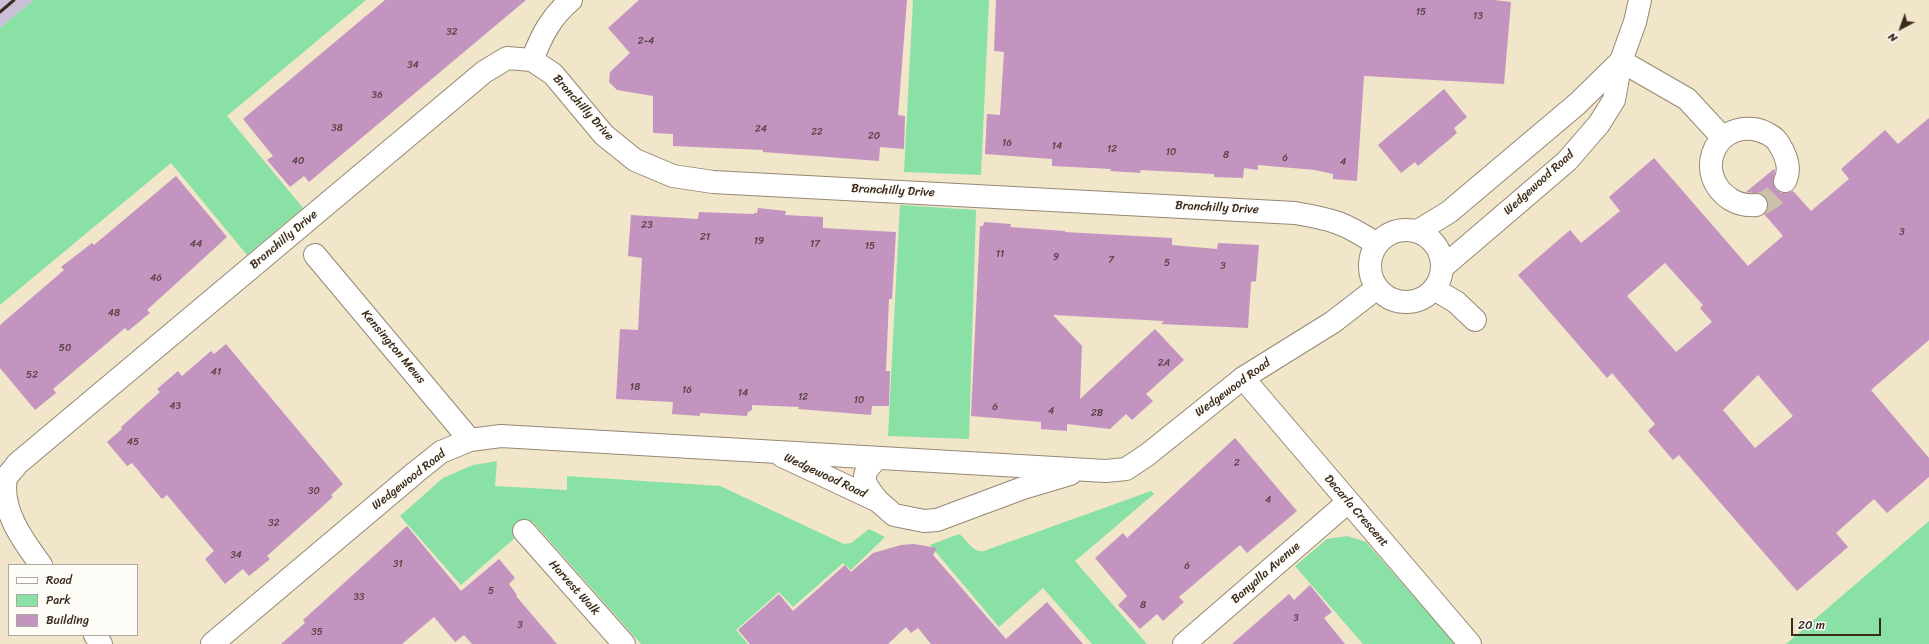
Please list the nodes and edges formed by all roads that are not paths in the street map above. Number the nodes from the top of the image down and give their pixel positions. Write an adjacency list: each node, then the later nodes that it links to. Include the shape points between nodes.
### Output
1 (571, 0): 3 (street, via 558,11 543,33)
2 (1640, 0): 4 (street, Wedgewood Road, via 1636,22)
3 (532, 60): 9 (street, Branchilly Drive, via 553,74 604,135 634,160 673,176 713,182 1295,213 1330,219 1354,229); 19 (street, Branchilly Drive, via 507,58 484,72)
4 (1621, 61): 5 (street, via 1687,99); 8 (street, Wedgewood Road, via 1577,104 1449,212); 11 (street, Wedgewood Road, via 1614,100 1599,124 1567,161)
5 (1723, 138): 6 (street, via 1734,131 1747,128 1760,130 1778,141 1785,152 1788,165); 7 (street, via 1712,155 1710,169 1713,182 1720,193 1736,203 1750,206)
6 (1785, 181)
7 (1756, 204)
8 (1418, 231): 9 (street, via 1395,231 1384,236); 11 (street, via 1436,245)
9 (1376, 244): 12 (street, via 1370,266 1372,278)
10 (315, 255): 16 (street, Kensington Mews)
11 (1442, 267): 13 (street)
12 (1378, 288): 13 (street, via 1385,296 1406,302 1426,296); 15 (street, Wedgewood Road, via 1333,322)
13 (1434, 289): 14 (street, via 1456,302)
14 (1475, 320)
15 (1243, 378): 20 (street, Wedgewood Road, via 1126,469); 22 (street, Decarla Crescent)
16 (470, 440): 17 (street, Wedgewood Road, via 501,436); 28 (street, Wedgewood Road, via 441,452)
17 (772, 451): 18 (street, Wedgewood Road); 21 (street, Wedgewood Road)
18 (878, 458): 20 (street, Wedgewood Road); 21 (street, Wedgewood Road, via 869,466 864,476 866,487)
19 (9, 463): 23 (street, Branchilly Drive, via 1,495)
20 (1084, 470): 21 (street, Wedgewood Road, via 1023,488 937,520 924,522 894,515)
21 (878, 501)
22 (1348, 502): 30 (street, Banyalla Avenue); 31 (street, Decarla Crescent)
23 (3, 520): 25 (street, Branchilly Drive)
24 (524, 531): 29 (street, Harvest Walk)
25 (40, 564)
26 (96, 636): 27 (street)
27 (102, 644)
28 (212, 644)
29 (624, 644)
30 (1184, 644)
31 (1470, 644)

